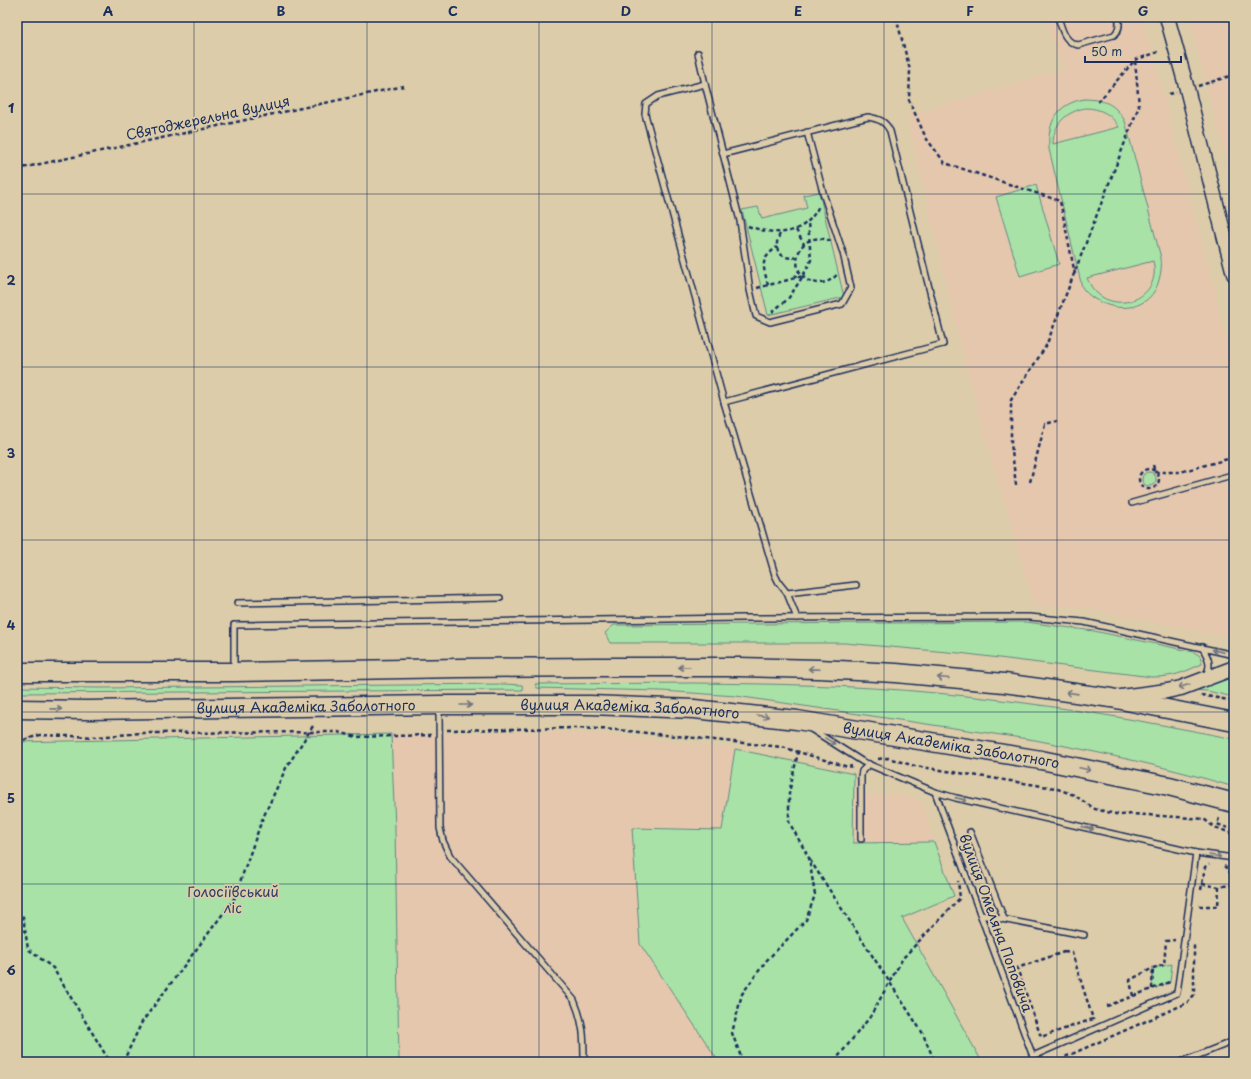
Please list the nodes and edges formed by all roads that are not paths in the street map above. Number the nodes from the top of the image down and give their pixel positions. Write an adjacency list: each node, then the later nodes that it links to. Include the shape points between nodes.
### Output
1 (1058, 17): 2 (lane, via 1068,41 1078,45 1114,35 1119,27)
2 (1118, 17)
3 (1166, 17): 8 (street)
4 (698, 53): 5 (lane)
5 (705, 84): 7 (lane); 9 (lane, via 658,96 646,104 645,114)
6 (807, 132): 7 (lane); 7 (lane, via 851,288 842,304 770,322 756,316 740,221); 9 (lane, via 868,117 886,124 890,131 943,344)
7 (723, 154)
8 (1234, 274)
9 (724, 402): 13 (lane, via 775,575)
10 (1232, 475): 11 (lane)
11 (1132, 503)
12 (856, 585): 13 (lane)
13 (786, 593): 16 (lane)
14 (500, 598): 15 (lane)
15 (237, 603)
16 (797, 618): 17 (lane, via 1029,617 1084,622); 21 (lane, via 234,625)
17 (1202, 647): 18 (lane, one-way to 17); 22 (lane, via 1210,664)
18 (1234, 655)
19 (1234, 668): 22 (street)
20 (17, 672): 21 (highway)
21 (234, 672): 23 (highway, one-way to 21, via 1004,683 819,669 589,667)
22 (1204, 679): 23 (street, one-way to 23, via 1167,691)
23 (1111, 698): 27 (highway)
24 (439, 705): 25 (highway, вулиця Академіка Заболотного, one-way to 24); 26 (highway, вулиця Академіка Заболотного, one-way to 26, via 648,707 694,709); 40 (lane, via 440,828 446,848 450,856 574,1000 581,1017)
25 (23, 712)
26 (797, 720): 28 (lane, one-way to 28); 30 (highway, вулиця Академіка Заболотного, one-way to 30, via 1041,760 1169,786)
27 (1234, 722)
28 (869, 764): 29 (lane); 32 (lane, via 861,776)
29 (935, 792): 33 (lane, one-way to 33); 35 (lane, вулиця Омеляна Поповича)
30 (1234, 803)
31 (970, 832): 36 (lane)
32 (861, 839)
33 (1196, 853): 34 (lane, one-way to 34); 39 (lane, via 1177,993)
34 (1234, 859)
35 (981, 915): 36 (lane); 39 (lane, вулиця Омеляна Поповича)
36 (1004, 919): 37 (lane)
37 (1084, 935)
38 (1234, 1041): 42 (lane)
39 (1033, 1056): 41 (lane, вулиця Омеляна Поповича)
40 (584, 1062)
41 (1035, 1062)
42 (1181, 1062)

